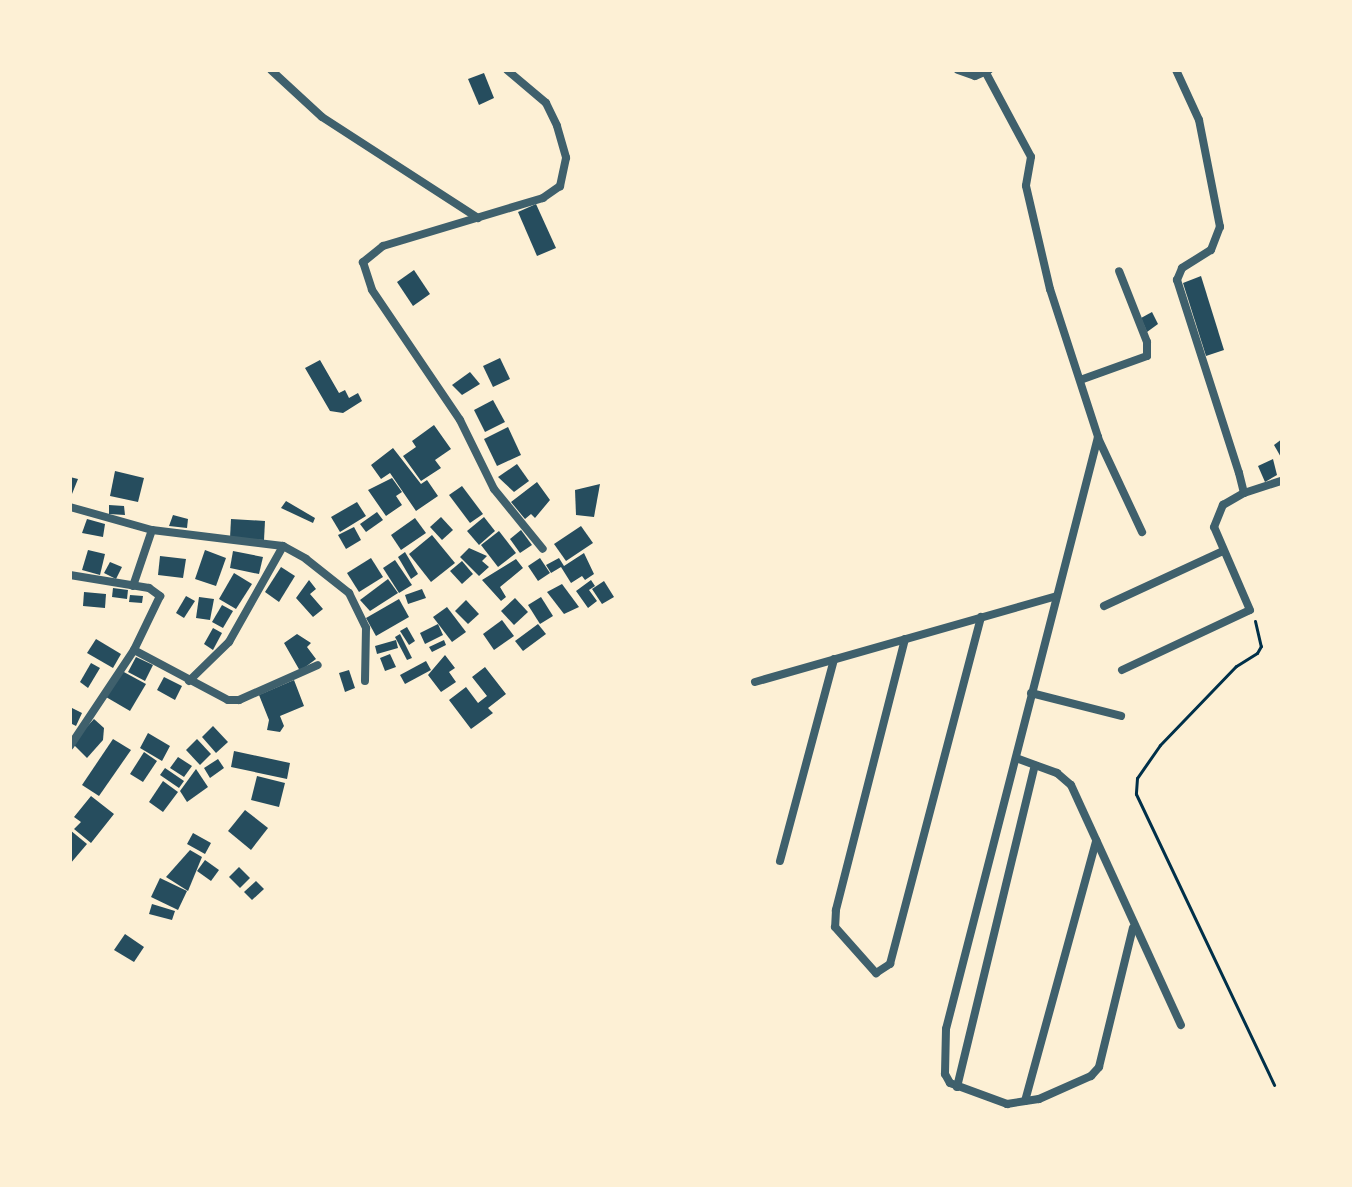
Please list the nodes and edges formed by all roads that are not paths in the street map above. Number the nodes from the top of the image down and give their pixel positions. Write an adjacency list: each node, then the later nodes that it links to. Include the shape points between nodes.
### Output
1 (271, 70): 6 (street, via 322,117)
2 (507, 70): 6 (street, via 546,103 566,158 565,177 543,198)
3 (958, 70): 5 (street, via 975,76)
4 (1176, 70): 11 (street, via 1199,120 1220,227 1211,250 1182,268 1177,280)
5 (988, 71): 8 (street, via 1031,157 1026,186 1050,289)
6 (478, 218): 16 (street, via 383,246 363,262 364,274 460,420 494,489)
7 (1119, 271): 8 (street, via 1147,342 1147,356)
8 (1083, 379): 9 (street)
9 (1098, 437): 14 (street); 20 (street)
10 (1282, 481): 11 (street)
11 (1244, 493): 17 (street, via 1215,515)
12 (70, 507): 13 (street)
13 (152, 530): 15 (street); 19 (street)
14 (1142, 532)
15 (283, 546): 28 (street, via 229,642); 29 (street, via 349,593 366,628)
16 (543, 549)
17 (1221, 552): 21 (street); 27 (street, via 1250,610)
18 (70, 575): 19 (street)
19 (133, 586): 24 (street, via 155,589 160,596)
20 (1056, 596): 22 (street); 31 (street)
21 (1104, 606)
22 (981, 617): 23 (street); 23 (street, via 890,964 876,973 835,927 836,910)
23 (905, 639): 25 (street)
24 (134, 650): 28 (street); 33 (street)
25 (834, 659): 30 (street); 37 (street)
26 (318, 665): 28 (street, via 239,700)
27 (1122, 670)
28 (189, 681)
29 (365, 681)
30 (755, 682)
31 (1031, 693): 32 (street); 34 (street)
32 (1121, 716)
33 (70, 746)
34 (1016, 758): 35 (street); 40 (street, via 946,1029 945,1074)
35 (1035, 765): 36 (street, via 1071,785); 40 (street)
36 (1097, 840): 38 (street); 41 (street)
37 (780, 861)
38 (1133, 928): 39 (street); 41 (street, via 1099,1067 1071,1086)
39 (1181, 1025)
40 (957, 1087): 41 (street, via 1007,1104)
41 (1025, 1101)

